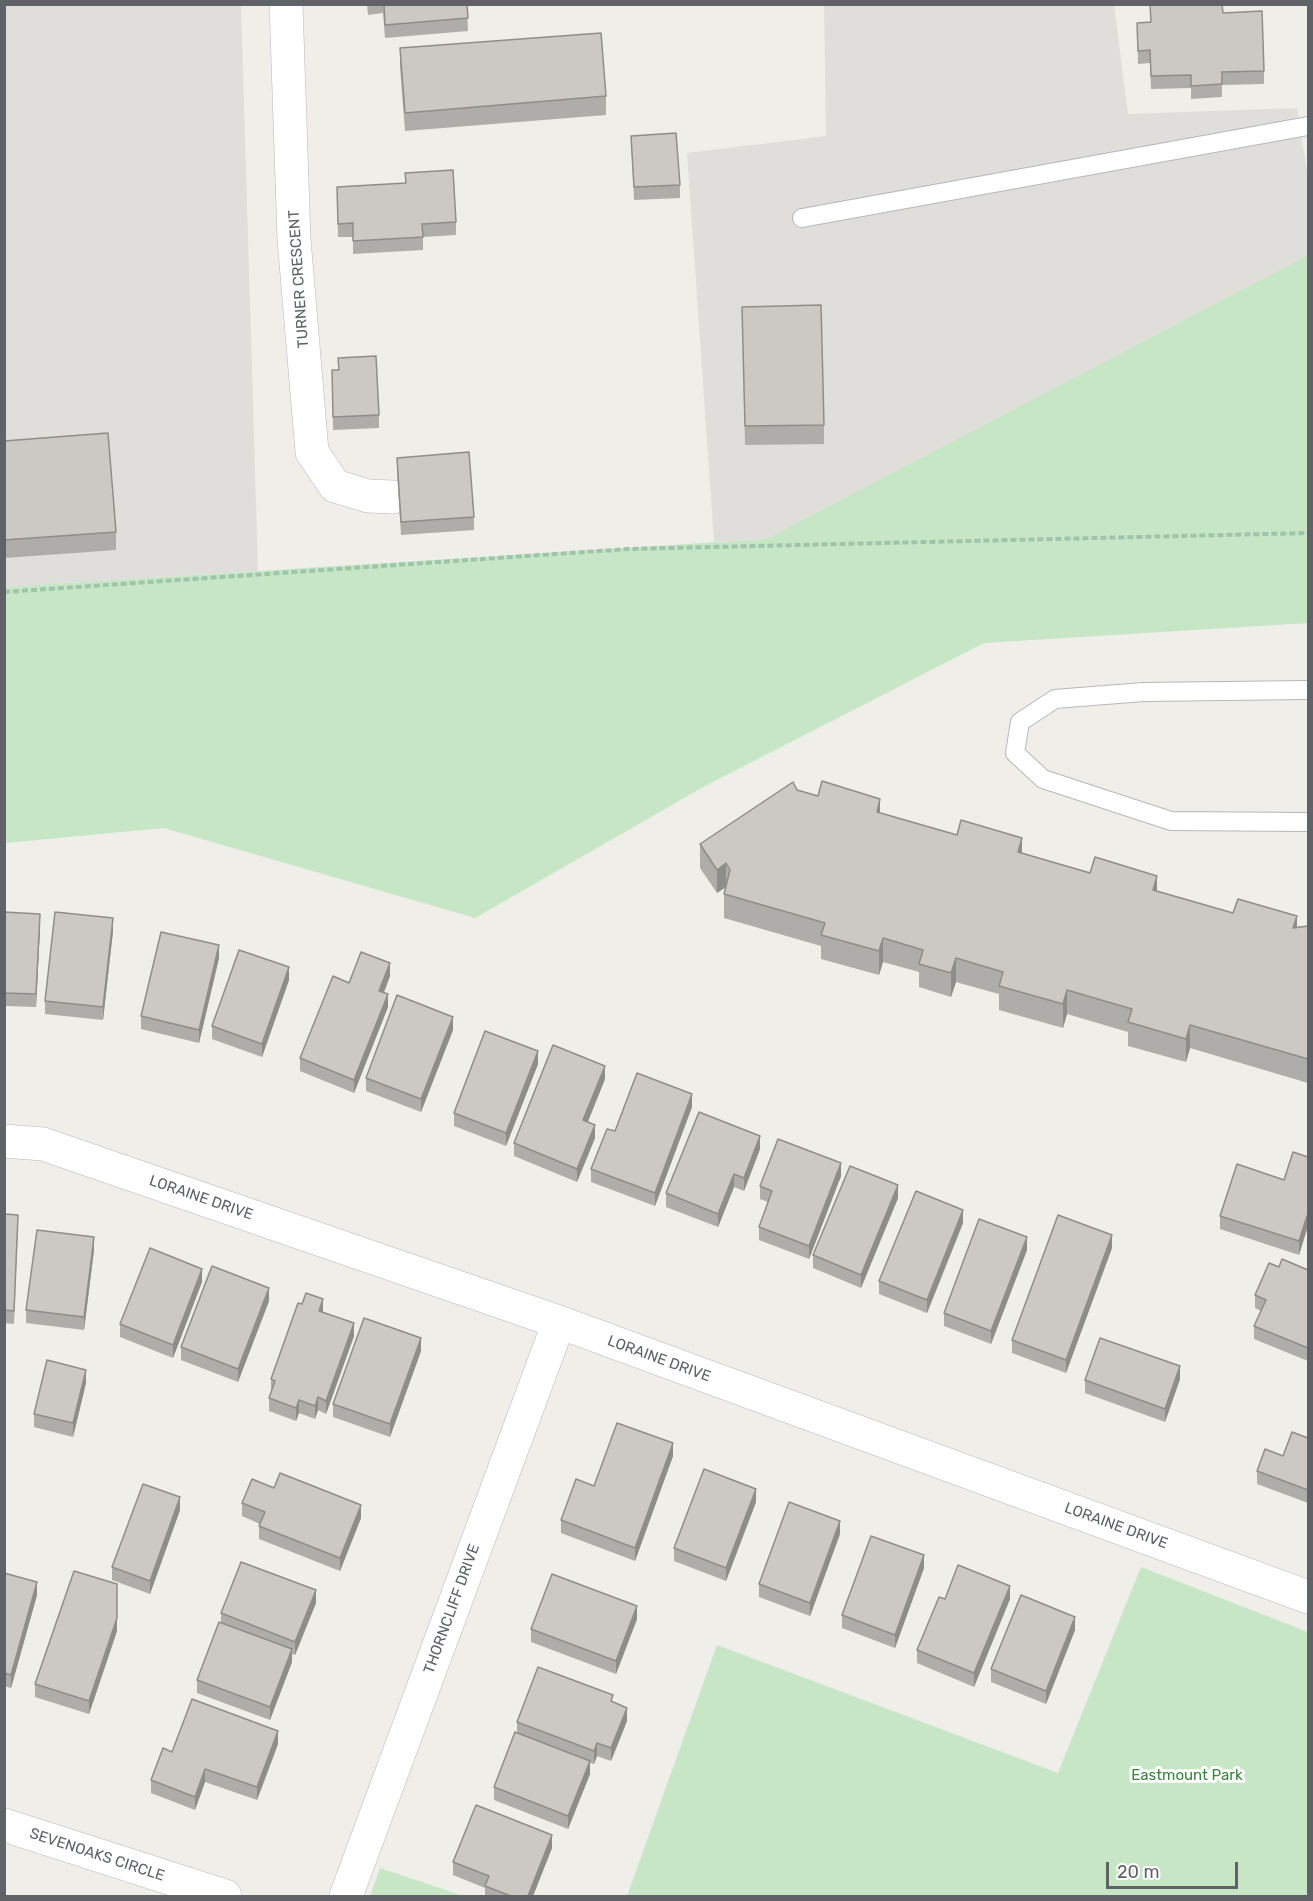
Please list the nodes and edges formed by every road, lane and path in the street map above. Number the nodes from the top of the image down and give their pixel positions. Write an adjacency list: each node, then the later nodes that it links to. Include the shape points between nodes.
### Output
1 (286, 4): 4 (street, TURNER CRESCENT, via 294,239 312,452 335,486 368,496)
2 (1308, 126): 3 (lane)
3 (801, 218)
4 (393, 497)
5 (1308, 532): 6 (path, via 628,549)
6 (4, 592)
7 (1308, 690): 8 (lane, via 1143,692 1055,699 1020,722 1015,753 1043,779 1171,821)
8 (1308, 822)
9 (4, 1141): 10 (street, LORAINE DRIVE, via 43,1144)
10 (559, 1322): 11 (street, LORAINE DRIVE); 14 (street, THORNCLIFF DRIVE)
11 (1308, 1597)
12 (4, 1825): 13 (street, SEVENOAKS CIRCLE)
13 (225, 1896)
14 (346, 1896)

